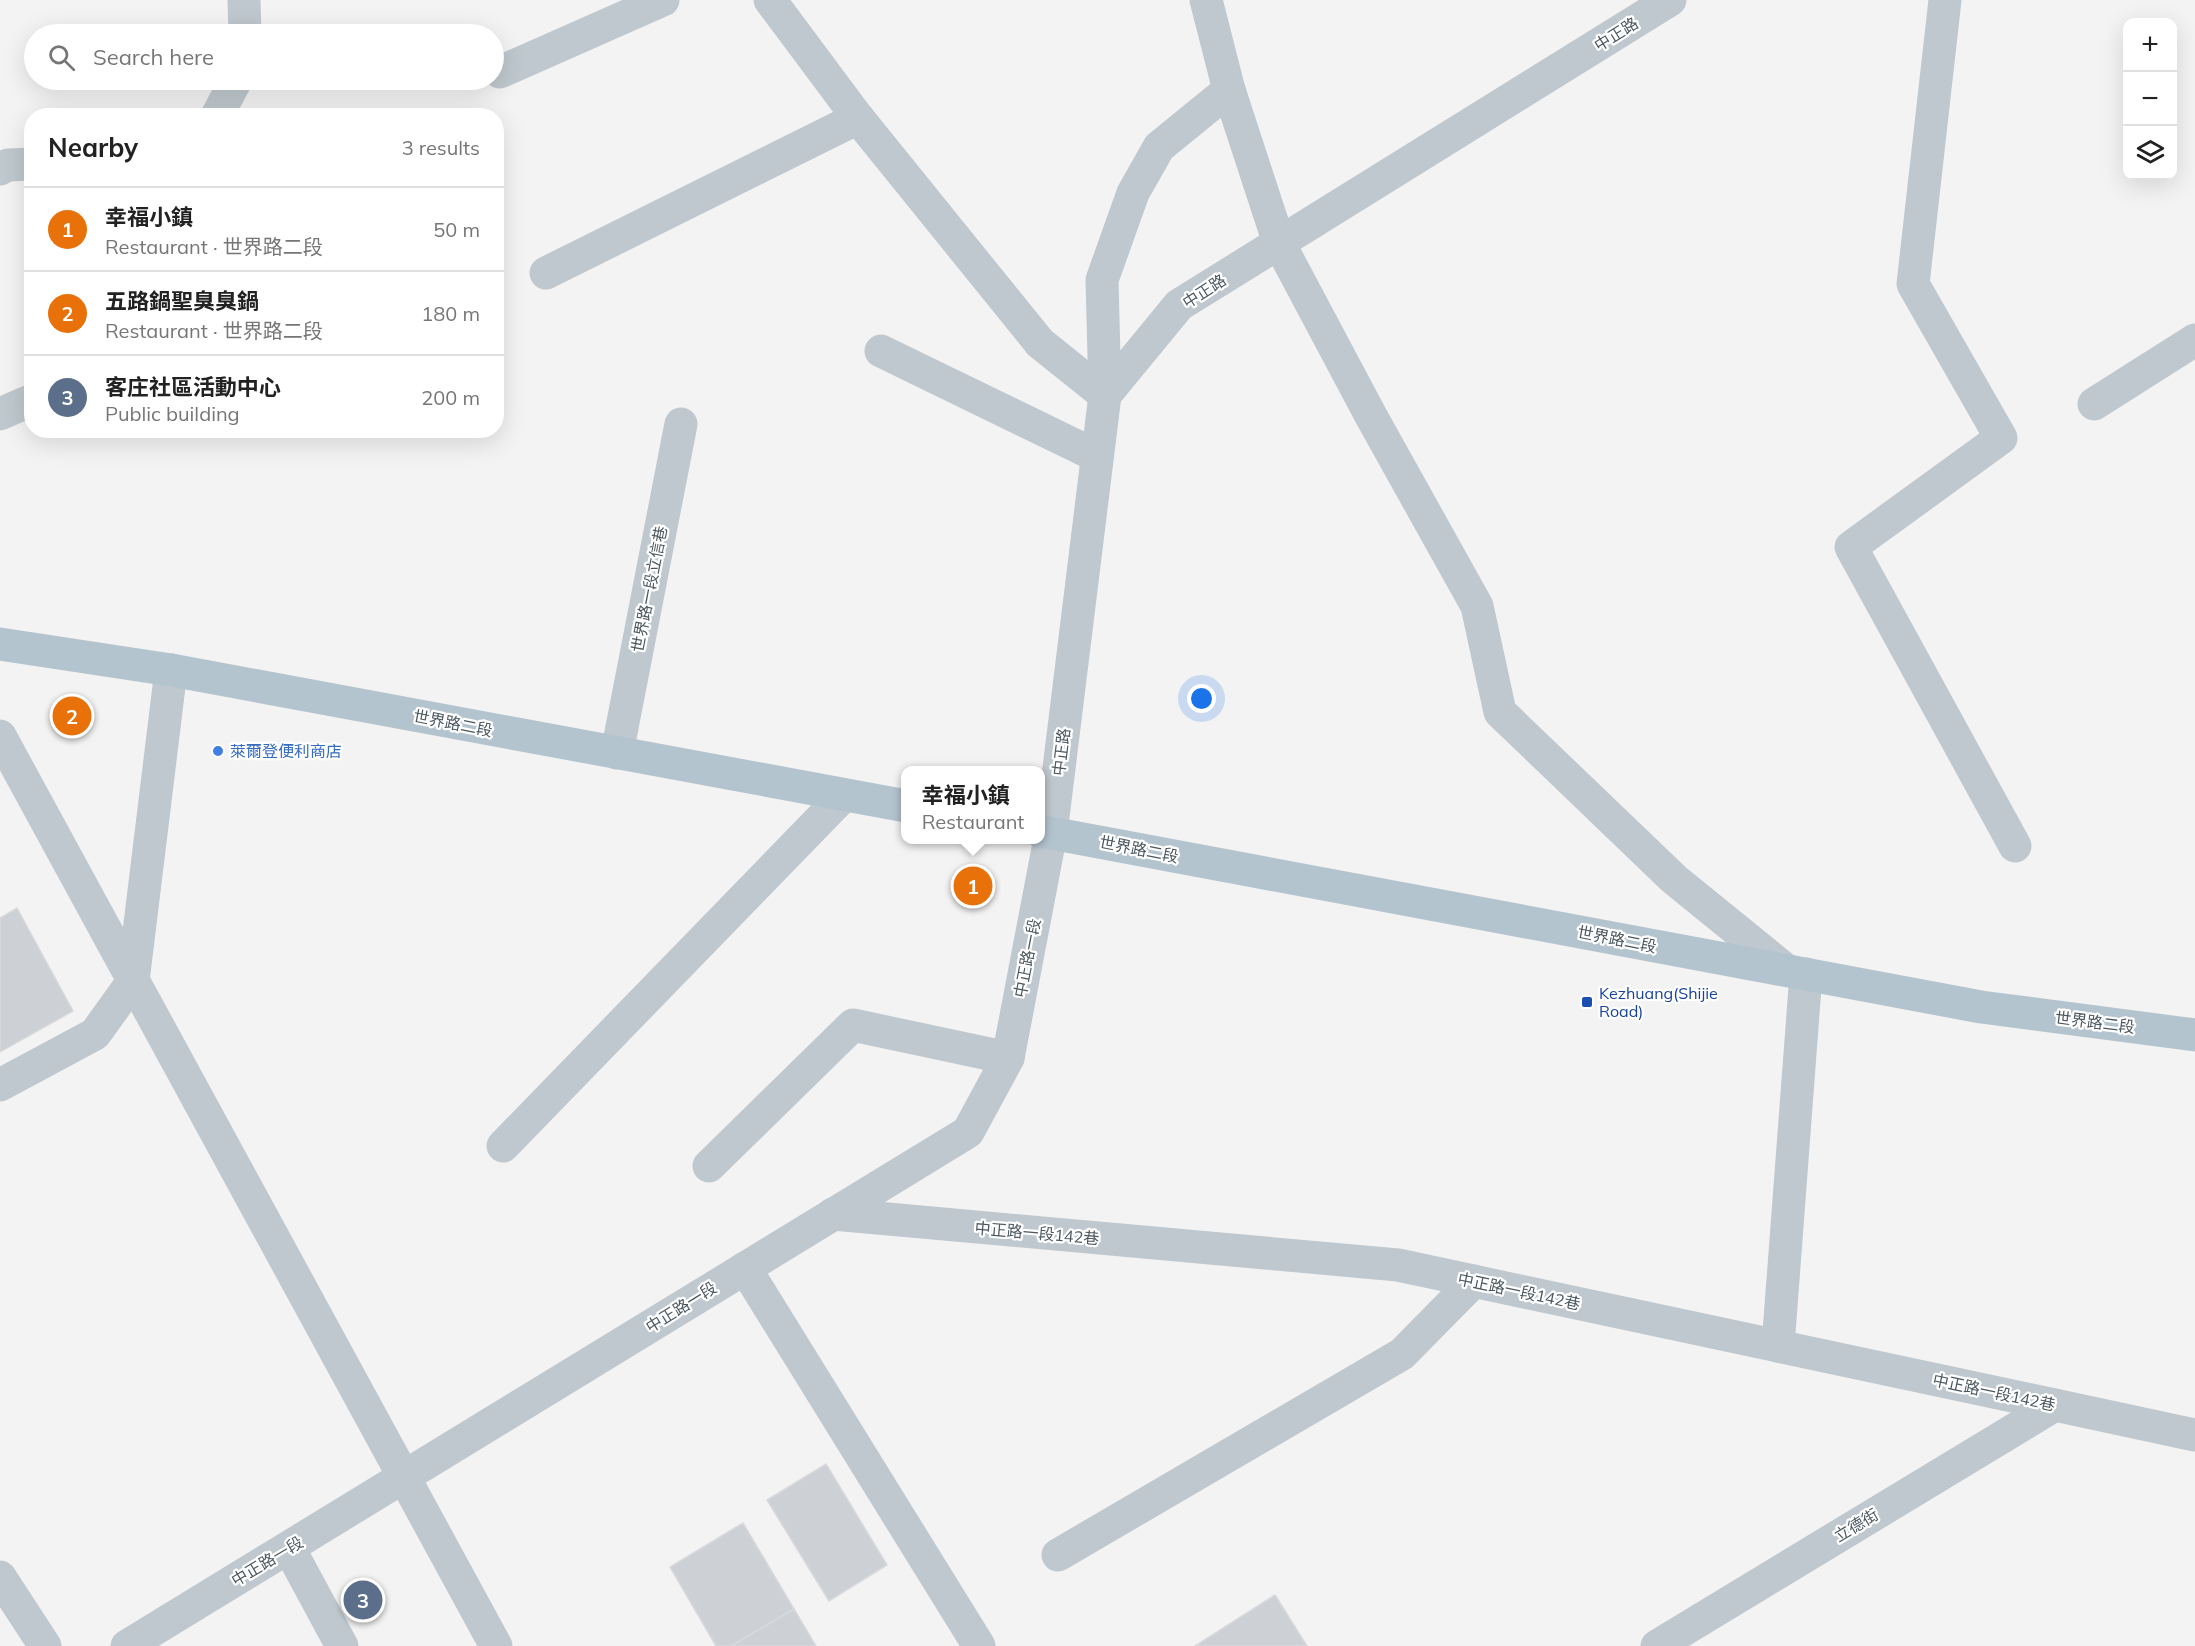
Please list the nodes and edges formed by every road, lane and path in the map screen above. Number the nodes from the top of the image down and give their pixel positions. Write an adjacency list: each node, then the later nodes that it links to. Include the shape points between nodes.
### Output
1 (244, 0): 7 (street)
2 (663, 0): 8 (street)
3 (770, 0): 12 (street)
4 (1206, 0): 10 (street)
5 (1670, 0): 15 (street, 中正路)
6 (1945, 0): 33 (street, via 1913,284 2001,438 1851,547)
7 (245, 24)
8 (504, 70)
9 (231, 90): 11 (street)
10 (1229, 90): 15 (street); 19 (street, via 1159,147 1133,194 1102,280)
11 (221, 108)
12 (858, 118): 16 (street); 19 (street, via 1040,343)
13 (24, 164): 14 (street)
14 (0, 169)
15 (1279, 243): 19 (street, 中正路, via 1179,305); 34 (street, via 1477,606 1500,712 1674,879)
16 (546, 273)
17 (2195, 340): 21 (street)
18 (881, 351): 24 (street)
19 (1105, 394): 24 (street, 中正路)
20 (24, 404): 22 (street)
21 (2094, 404)
22 (0, 414)
23 (681, 424): 28 (street, 世界路一段立信巷)
24 (1097, 456): 31 (street, 中正路)
25 (0, 644): 26 (main road, 世界路二段)
26 (171, 670): 28 (main road, 世界路二段); 35 (street)
27 (0, 736): 35 (street)
28 (617, 753): 29 (main road, 世界路二段)
29 (843, 795): 30 (main road, 世界路二段); 39 (street)
30 (901, 805)
31 (1046, 832): 34 (main road, 世界路二段)
32 (1044, 844): 37 (street, 中正路一段)
33 (2015, 846)
34 (1796, 972): 36 (main road, 世界路二段, via 1981,1007); 44 (street)
35 (133, 981): 38 (street, via 95,1034); 47 (street)
36 (2195, 1035)
37 (1008, 1058): 40 (street, via 852,1025); 41 (street, 中正路一段, via 968,1132)
38 (0, 1085)
39 (503, 1146)
40 (710, 1166)
41 (833, 1214): 42 (street, 中正路一段); 43 (street, 中正路一段142巷, via 1398,1265)
42 (746, 1268): 47 (street, 中正路一段); 55 (street)
43 (1474, 1281): 44 (street, 中正路一段142巷); 49 (street, via 1402,1354)
44 (1778, 1346): 45 (street, 中正路一段142巷)
45 (2055, 1405): 46 (street, 中正路一段142巷); 56 (street, 立德街)
46 (2195, 1435)
47 (404, 1477): 48 (street, 中正路一段); 54 (street)
48 (289, 1548): 52 (street, 中正路一段); 53 (street)
49 (1058, 1555)
50 (0, 1577): 51 (street)
51 (45, 1646)
52 (127, 1646)
53 (342, 1646)
54 (496, 1646)
55 (979, 1646)
56 (1657, 1646)

